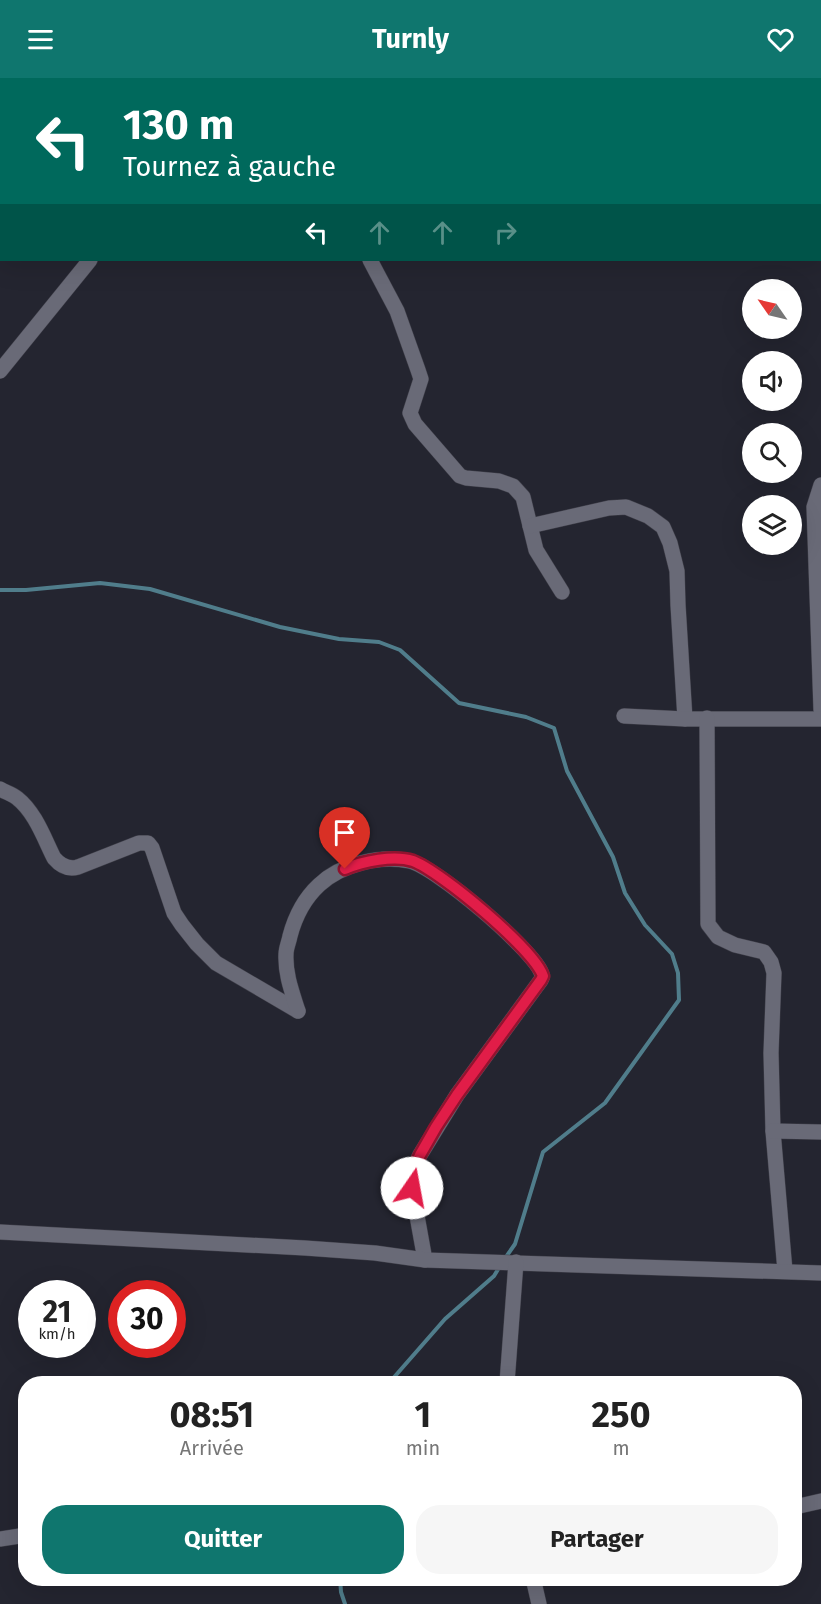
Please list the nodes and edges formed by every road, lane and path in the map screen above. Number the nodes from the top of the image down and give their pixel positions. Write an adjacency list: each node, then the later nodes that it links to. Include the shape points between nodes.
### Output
1 (89, 261): 3 (street)
2 (371, 261): 5 (street, via 396,311 421,379 410,413 415,424 460,476 513,486 523,497)
3 (0, 371)
4 (821, 485): 7 (street, via 814,507)
5 (530, 526): 6 (street, via 536,550); 10 (street, via 626,507 663,527 678,571)
6 (562, 592)
7 (821, 710)
8 (624, 716): 10 (street)
9 (707, 718): 10 (street); 11 (street); 13 (street, via 708,924 718,937 764,952 771,962)
10 (685, 719)
11 (821, 719)
12 (0, 789): 16 (street, via 25,806 54,858 65,867 72,869 148,843 174,913 197,944 216,963 298,1011 286,974 286,951 294,922 319,885 333,874 358,864 396,859 426,868 467,897 524,950 541,971 541,980 457,1095 413,1170 412,1188)
13 (773, 1131): 14 (street); 18 (street)
14 (821, 1132)
15 (0, 1232): 16 (street, via 305,1248)
16 (425, 1260): 17 (street)
17 (516, 1262): 18 (street); 20 (street)
18 (785, 1271): 19 (street)
19 (821, 1273)
20 (508, 1376)
21 (821, 1501): 22 (street)
22 (802, 1505)
23 (18, 1536): 24 (street)
24 (0, 1539)
25 (535, 1586): 26 (street)
26 (538, 1604)

